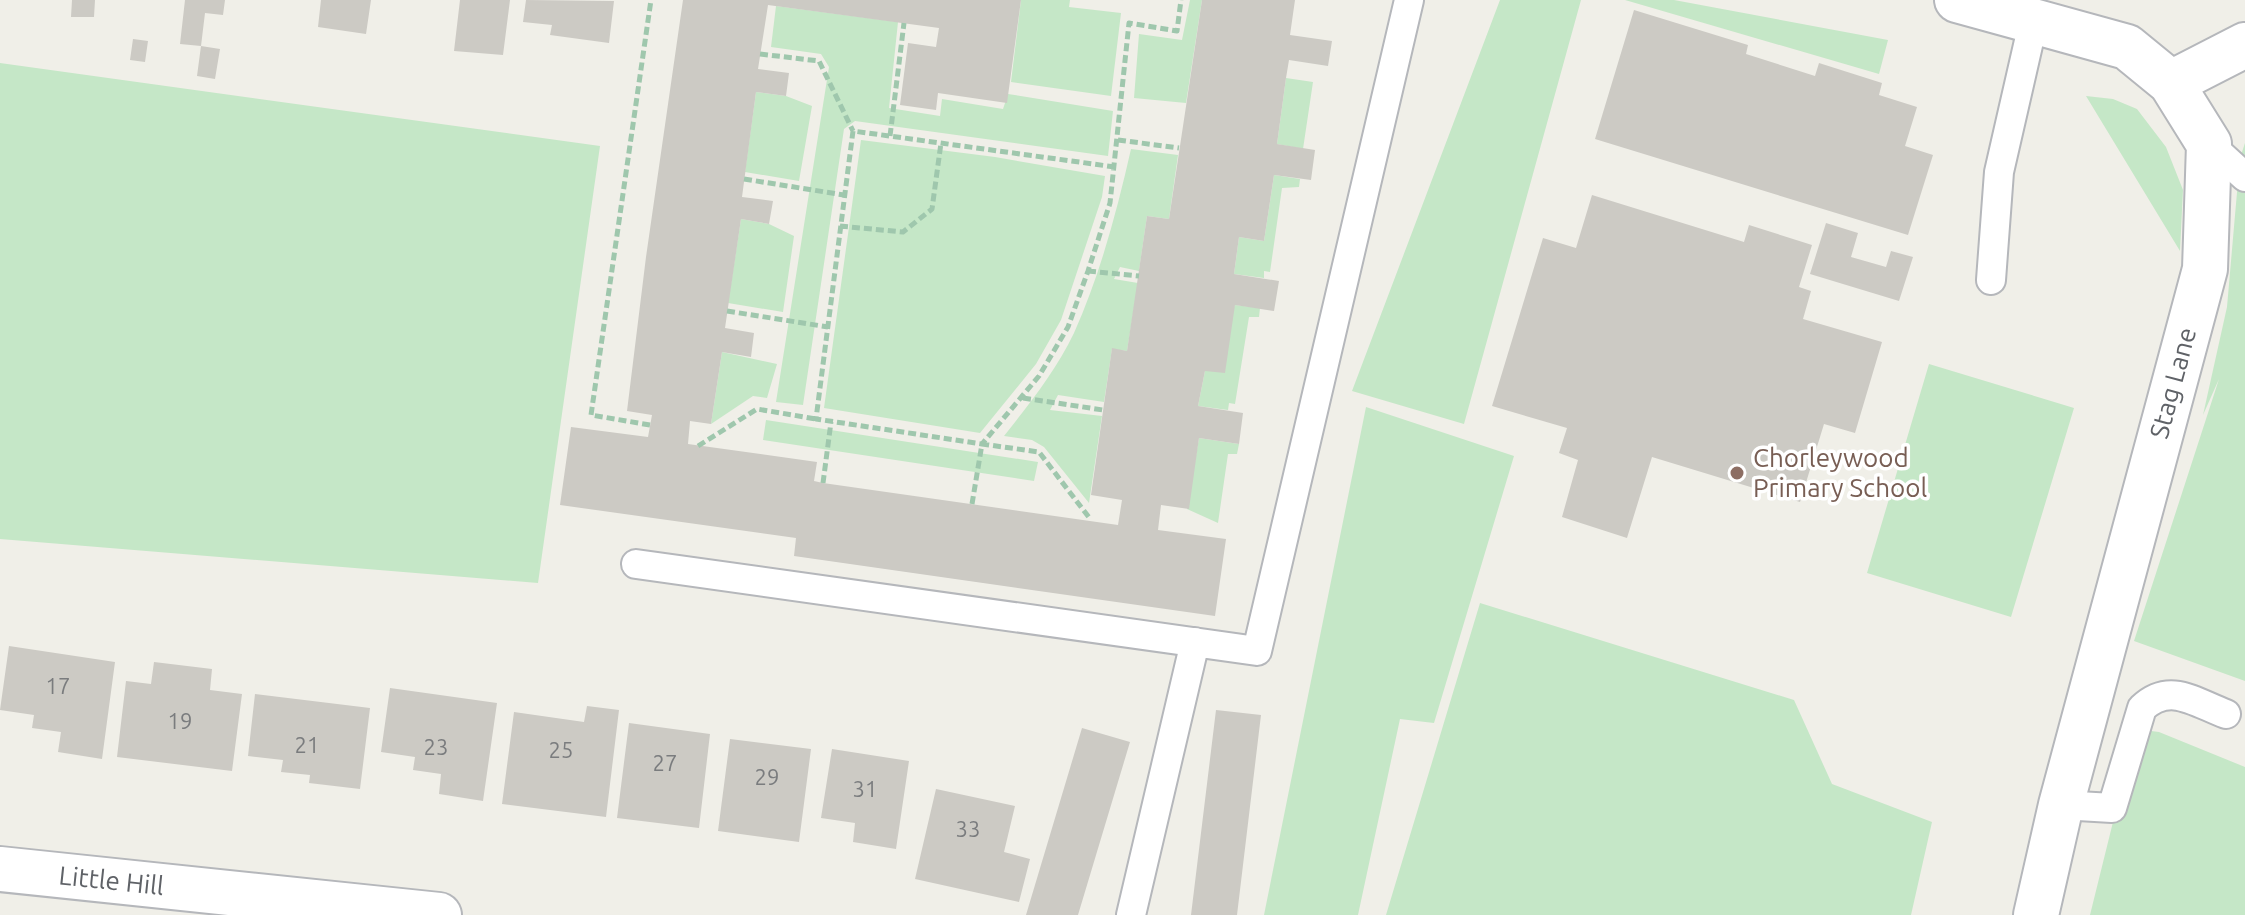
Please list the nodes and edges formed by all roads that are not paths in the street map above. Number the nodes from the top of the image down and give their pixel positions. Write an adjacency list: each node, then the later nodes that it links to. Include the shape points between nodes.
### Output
1 (1409, 0): 10 (lane, via 1257,651)
2 (1957, 0): 3 (street)
3 (2034, 19): 5 (street, via 2127,47); 8 (lane, via 1999,172)
4 (2245, 45): 5 (street)
5 (2171, 83): 6 (street)
6 (2209, 144): 7 (lane); 12 (street, Stag Lane, via 2205,269)
7 (2245, 177)
8 (1991, 280)
9 (636, 564): 10 (lane)
10 (1195, 642): 16 (lane)
11 (2226, 714): 12 (lane, via 2173,694 2155,696 2142,708 2112,808)
12 (2061, 805): 17 (street, Stag Lane)
13 (0, 869): 14 (street, Little Hill)
14 (224, 903): 15 (street, Little Hill)
15 (439, 915)
16 (1131, 915)
17 (2036, 915)

